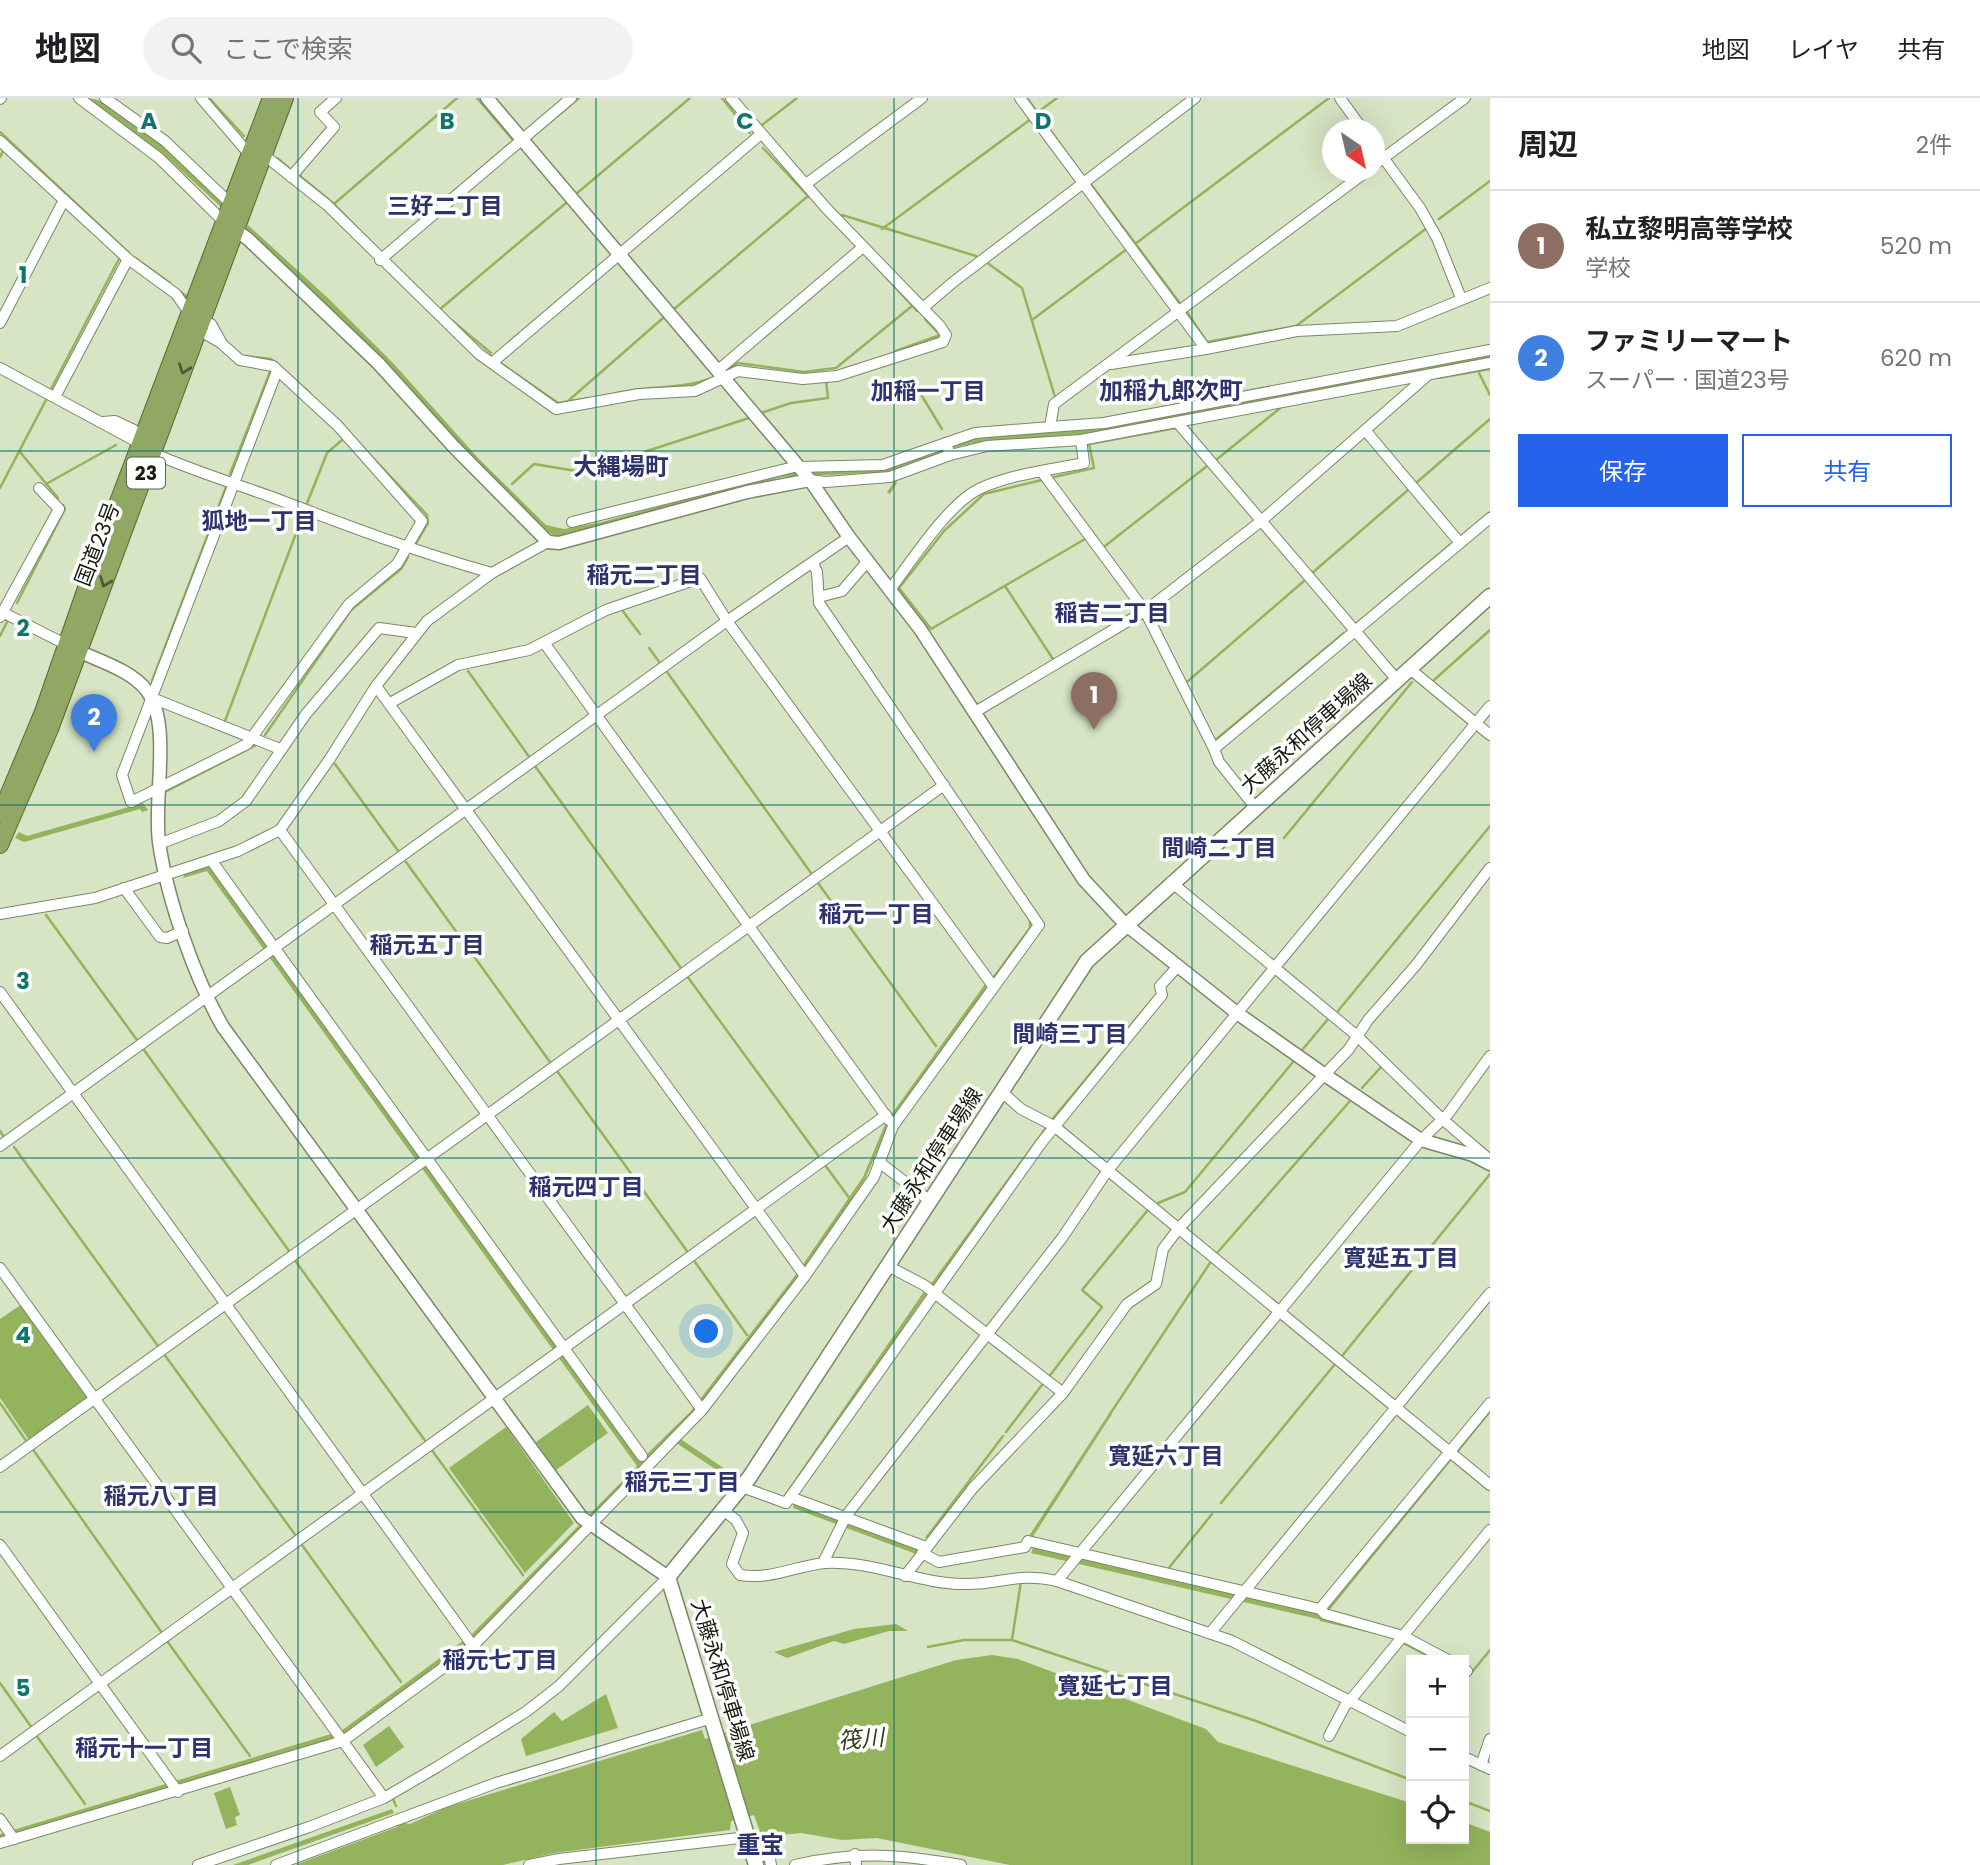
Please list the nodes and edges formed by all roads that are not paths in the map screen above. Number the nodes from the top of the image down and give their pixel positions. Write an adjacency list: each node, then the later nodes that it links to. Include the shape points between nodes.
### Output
1 (79, 98): 28 (street, via 159,158)
2 (104, 98): 27 (street, via 165,141)
3 (201, 98): 19 (street)
4 (271, 98): 19 (highway, 国道23号 / 23)
5 (285, 98): 19 (highway, 国道23号 / 23)
6 (337, 98): 22 (street, via 320,112 334,127)
7 (487, 98): 17 (street)
8 (571, 98): 17 (street)
9 (731, 98): 16 (street)
10 (922, 98): 25 (street)
11 (1020, 98): 24 (street)
12 (1195, 98): 24 (street)
13 (1340, 98): 15 (street)
14 (1465, 98): 20 (street)
15 (1355, 119)
16 (761, 134): 25 (street); 30 (street)
17 (522, 139): 30 (street); 32 (street)
18 (0, 141): 26 (street)
19 (257, 155): 22 (street); 27 (highway, 国道23号 / 23); 28 (highway, 国道23号 / 23)
20 (1385, 157)
21 (1385, 160): 34 (street, via 1437,238)
22 (291, 177): 32 (street, via 327,205)
23 (1353, 182): 37 (street)
24 (1083, 183): 36 (street); 37 (street)
25 (806, 184): 29 (street)
26 (64, 200): 31 (street); 38 (street)
27 (232, 205): 28 (highway, 国道23号 / 23)
28 (230, 227): 35 (highway, 国道23号 / 23); 39 (highway, 国道23号 / 23); 66 (street, via 377,363)
29 (863, 247): 36 (street); 47 (street)
30 (620, 256): 42 (street); 47 (street)
31 (128, 259): 35 (street); 49 (street)
32 (380, 260): 42 (street)
33 (1490, 288): 34 (street)
34 (1461, 298): 40 (street, via 1397,326 1317,329)
35 (189, 308): 55 (highway, 国道23号 / 23)
36 (923, 308): 47 (street, via 946,335 932,347 838,376 803,379 737,371)
37 (1180, 311): 40 (street); 44 (street)
38 (0, 323)
39 (205, 327): 46 (street, via 240,360 269,363); 55 (highway, 国道23号 / 23, one-way to 55)
40 (1206, 349): 44 (street)
41 (1490, 350): 52 (street, via 1104,423)
42 (493, 362): 47 (street, via 556,409 639,394 695,391)
43 (1490, 363): 48 (street)
44 (1111, 364): 52 (street, via 1054,404)
45 (0, 368): 49 (street)
46 (277, 371): 60 (street); 68 (street, via 338,426 420,517)
47 (720, 374): 57 (street)
48 (1429, 375): 51 (street); 53 (street)
49 (55, 397): 50 (street)
50 (103, 422): 55 (street); 55 (street, via 115,421)
51 (1177, 422): 54 (street); 64 (street)
52 (1050, 427): 56 (street, via 975,433)
53 (1365, 430): 64 (street); 67 (street)
54 (1081, 440): 56 (street); 58 (street, via 1084,463)
55 (148, 445): 60 (street); 81 (highway, 国道23号 / 23)
56 (948, 449): 57 (street, via 872,467); 59 (street, via 893,476 825,482)
57 (799, 467): 59 (street); 63 (street)
58 (1042, 472): 72 (street, via 976,490 938,527); 75 (street)
59 (809, 479): 65 (street); 66 (street, via 559,543)
60 (233, 483): 68 (street); 85 (street)
61 (40, 488): 76 (street, via 59,509)
62 (1490, 518): 67 (street)
63 (572, 522)
64 (1260, 522): 75 (street); 79 (street)
65 (849, 537): 69 (street); 70 (street)
66 (548, 542): 71 (street)
67 (1460, 543): 79 (street)
68 (406, 549): 71 (street); 92 (street, via 397,564 349,604)
69 (867, 562): 72 (street); 74 (street, via 842,592)
70 (813, 563): 74 (street); 77 (street)
71 (492, 573): 78 (street)
72 (889, 591): 88 (street)
73 (1490, 596): 82 (main road, 大藤永和停車場線)
74 (819, 597): 95 (street)
75 (1145, 611): 88 (street); 93 (street)
76 (1, 613): 81 (street)
77 (727, 621): 80 (street, via 700,578 606,610); 89 (street); 101 (street)
78 (416, 633): 84 (street); 94 (street, via 379,628)
79 (1354, 633): 83 (street); 93 (street)
80 (545, 644): 86 (street, via 458,665); 89 (street)
81 (73, 648): 85 (street, via 136,680); 99 (highway, 国道23号 / 23); 103 (highway, 国道23号 / 23, via 26,788)
82 (1410, 669): 83 (main road, 大藤永和停車場線); 90 (street)
83 (1397, 680): 97 (main road, 大藤永和停車場線)
84 (376, 686): 86 (street); 100 (street)
85 (152, 698): 92 (street); 96 (street, via 160,729); 96 (street, via 122,775 131,802)
86 (390, 703): 98 (street)
87 (1490, 706): 90 (street)
88 (975, 712): 111 (street, via 1084,880)
89 (597, 716): 98 (street); 112 (street)
90 (1476, 723): 91 (street); 116 (street)
91 (1490, 735)
92 (254, 736): 94 (street); 96 (street, via 247,744)
93 (1212, 745): 97 (street, via 1221,765)
94 (280, 749): 102 (street, via 235,811)
95 (944, 785): 101 (street); 117 (street, via 1039,925)
96 (156, 790): 102 (street)
97 (1255, 807): 107 (main road, 大藤永和停車場線)
98 (467, 810): 109 (street); 121 (street)
99 (0, 815)
100 (280, 830): 104 (street); 109 (street)
101 (879, 831): 112 (street); 117 (street)
102 (159, 844): 106 (street)
103 (0, 845)
104 (211, 860): 106 (street); 114 (street)
105 (1490, 868): 122 (street)
106 (167, 872): 108 (street); 113 (street)
107 (1171, 882): 111 (main road, 大藤永和停車場線); 116 (street)
108 (124, 888): 110 (street, via 95,898); 113 (street, via 160,937)
109 (335, 905): 114 (street); 127 (street)
110 (0, 914)
111 (1125, 924): 115 (street); 125 (main road, 大藤永和停車場線, via 1087,961)
112 (750, 925): 121 (street); 129 (street)
113 (183, 931): 119 (street)
114 (270, 951): 119 (street); 133 (street)
115 (1178, 966): 120 (street); 130 (street, via 1160,986 1162,995)
116 (1274, 968): 120 (street); 122 (street)
117 (993, 986): 129 (street)
118 (0, 992): 126 (street)
119 (206, 997): 126 (street); 138 (street)
120 (1237, 1013): 124 (street); 136 (street)
121 (618, 1020): 127 (street); 139 (street)
122 (1356, 1035): 124 (street); 128 (street)
123 (1490, 1056): 128 (street)
124 (1325, 1075): 131 (street); 140 (street)
125 (1001, 1091): 130 (street, via 1021,1109); 137 (main road, 大藤永和停車場線)
126 (74, 1094): 132 (street); 146 (street)
127 (488, 1114): 133 (street); 147 (street)
128 (1441, 1118): 131 (street); 135 (street)
129 (889, 1121): 134 (street); 139 (street)
130 (1052, 1124): 136 (street); 144 (street)
131 (1421, 1140): 135 (street); 148 (street)
132 (0, 1146)
133 (423, 1161): 138 (street); 150 (street)
134 (879, 1162): 137 (street); 143 (street, via 874,1177)
135 (1490, 1162)
136 (1108, 1170): 140 (street); 149 (street)
137 (930, 1201): 141 (main road, 大藤永和停車場線)
138 (355, 1209): 146 (street); 153 (street)
139 (754, 1210): 143 (street); 147 (street)
140 (1179, 1228): 148 (street); 151 (street, via 1163,1249 1156,1284 1127,1304)
141 (888, 1266): 144 (street); 161 (main road, 大藤永和停車場線)
142 (0, 1268): 152 (street)
143 (802, 1273): 155 (street)
144 (933, 1292): 149 (street); 163 (street)
145 (1490, 1293): 156 (street)
146 (226, 1303): 152 (street); 162 (street)
147 (624, 1304): 150 (street); 155 (street)
148 (1281, 1312): 156 (street); 170 (street)
149 (987, 1334): 151 (street); 165 (street)
150 (561, 1350): 153 (street); 158 (street)
151 (1063, 1394): 169 (street, via 973,1488)
152 (94, 1398): 159 (street); 175 (street)
153 (493, 1399): 162 (street); 166 (street)
154 (1490, 1403): 157 (street)
155 (699, 1407): 166 (street, via 672,1443)
156 (1396, 1408): 157 (street); 176 (street)
157 (1450, 1452): 160 (street); 177 (street)
158 (642, 1457)
159 (0, 1467)
160 (1490, 1485)
161 (742, 1487): 163 (street, via 786,1503); 164 (main road, 大藤永和停車場線)
162 (364, 1493): 175 (street); 180 (street)
163 (790, 1497): 165 (street)
164 (723, 1510): 171 (street, via 743,1533 732,1564 740,1575 760,1577); 173 (main road, 大藤永和停車場線)
165 (843, 1522): 169 (street); 171 (street)
166 (588, 1523): 173 (street); 180 (street)
167 (1490, 1530): 179 (street)
168 (0, 1545): 182 (street)
169 (924, 1550): 170 (street, via 939,1562 1026,1547 1028,1541); 172 (street)
170 (1078, 1557): 174 (street); 176 (street)
171 (823, 1563): 172 (street, via 859,1564)
172 (905, 1576): 174 (street, via 966,1585 1032,1576)
173 (668, 1577): 184 (main road, 大藤永和停車場線); 193 (street, via 559,1686 527,1711)
174 (1058, 1581): 178 (street)
175 (231, 1588): 182 (street); 187 (street)
176 (1241, 1596): 177 (street); 178 (street)
177 (1320, 1609): 179 (street)
178 (1211, 1632): 183 (street)
179 (1403, 1636): 181 (street); 183 (street)
180 (470, 1642): 187 (street)
181 (1439, 1655)
182 (101, 1684): 189 (street); 192 (street)
183 (1348, 1702): 185 (street); 186 (street)
184 (712, 1718): 196 (main road, 大藤永和停車場線); 201 (street, via 496,1783)
185 (1406, 1730)
186 (1329, 1736)
187 (339, 1737): 192 (street); 193 (street)
188 (1490, 1740): 191 (street)
189 (0, 1756)
190 (1469, 1759): 191 (street)
191 (1485, 1767)
192 (176, 1788): 195 (street)
193 (384, 1798): 200 (street)
194 (0, 1819): 195 (street)
195 (12, 1835): 197 (street)
196 (748, 1837): 199 (main road, 大藤永和停車場線); 202 (street)
197 (0, 1843)
198 (855, 1859): 204 (street); 205 (street, via 887,1855)
199 (756, 1862): 203 (street, via 769,1854)
200 (198, 1865)
201 (276, 1865)
202 (528, 1865)
203 (771, 1865)
204 (794, 1865)
205 (961, 1865)

